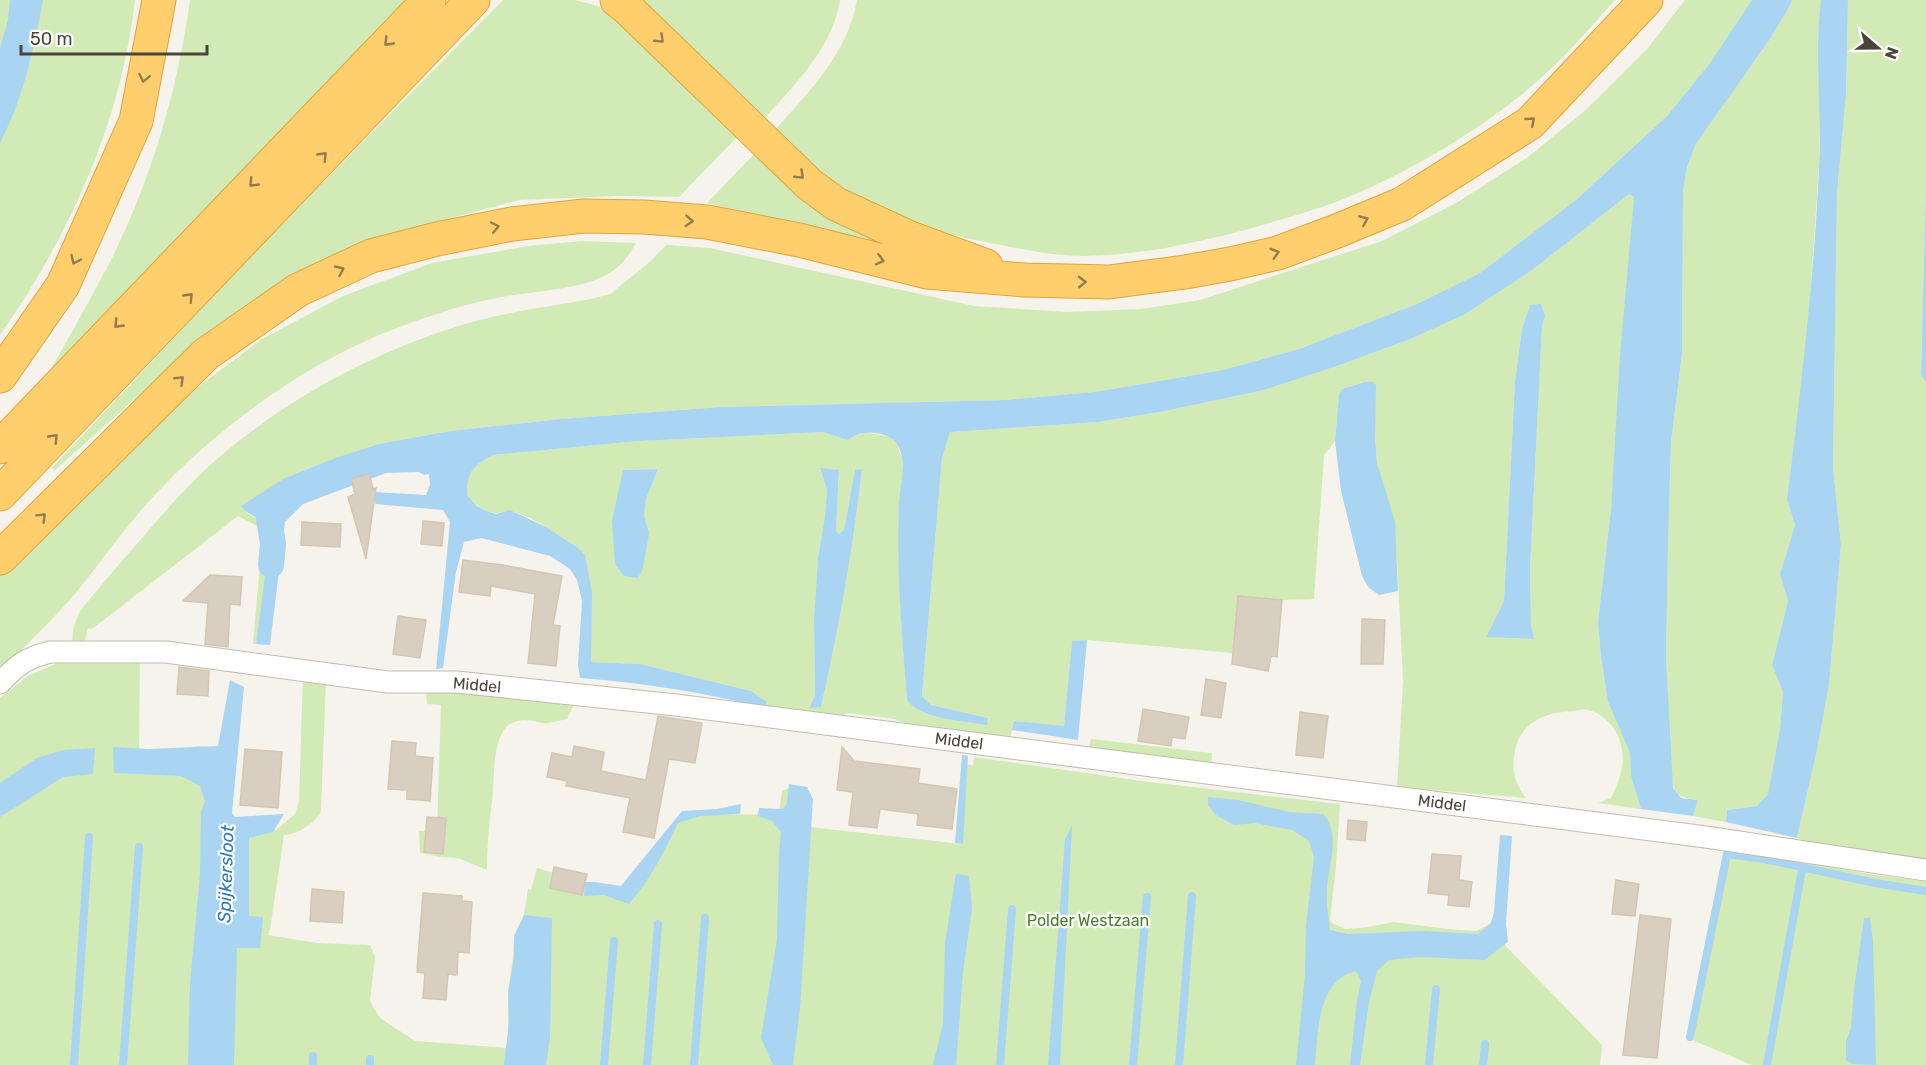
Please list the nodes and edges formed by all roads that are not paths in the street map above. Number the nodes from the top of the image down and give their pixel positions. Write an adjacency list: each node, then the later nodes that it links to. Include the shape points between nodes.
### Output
1 (159, 0): 7 (highway, one-way to 7, via 136,121 63,285)
2 (429, 0): 8 (highway, one-way to 8)
3 (473, 0): 9 (highway, one-way to 3)
4 (617, 0): 6 (highway, one-way to 6, via 809,184 836,204 910,238)
5 (1646, 0): 6 (highway, one-way to 5, via 1109,282 1230,264 1278,253 1402,204 1530,123)
6 (1024, 280): 10 (highway, one-way to 6, via 206,354 298,290 371,256 512,224 584,216 644,217 707,222 927,272)
7 (0, 376)
8 (0, 447)
9 (0, 494)
10 (0, 558)
11 (0, 683): 12 (street, Middel, via 18,665 50,652 166,652 388,682 457,682 676,705 1694,835)
12 (1926, 870)

